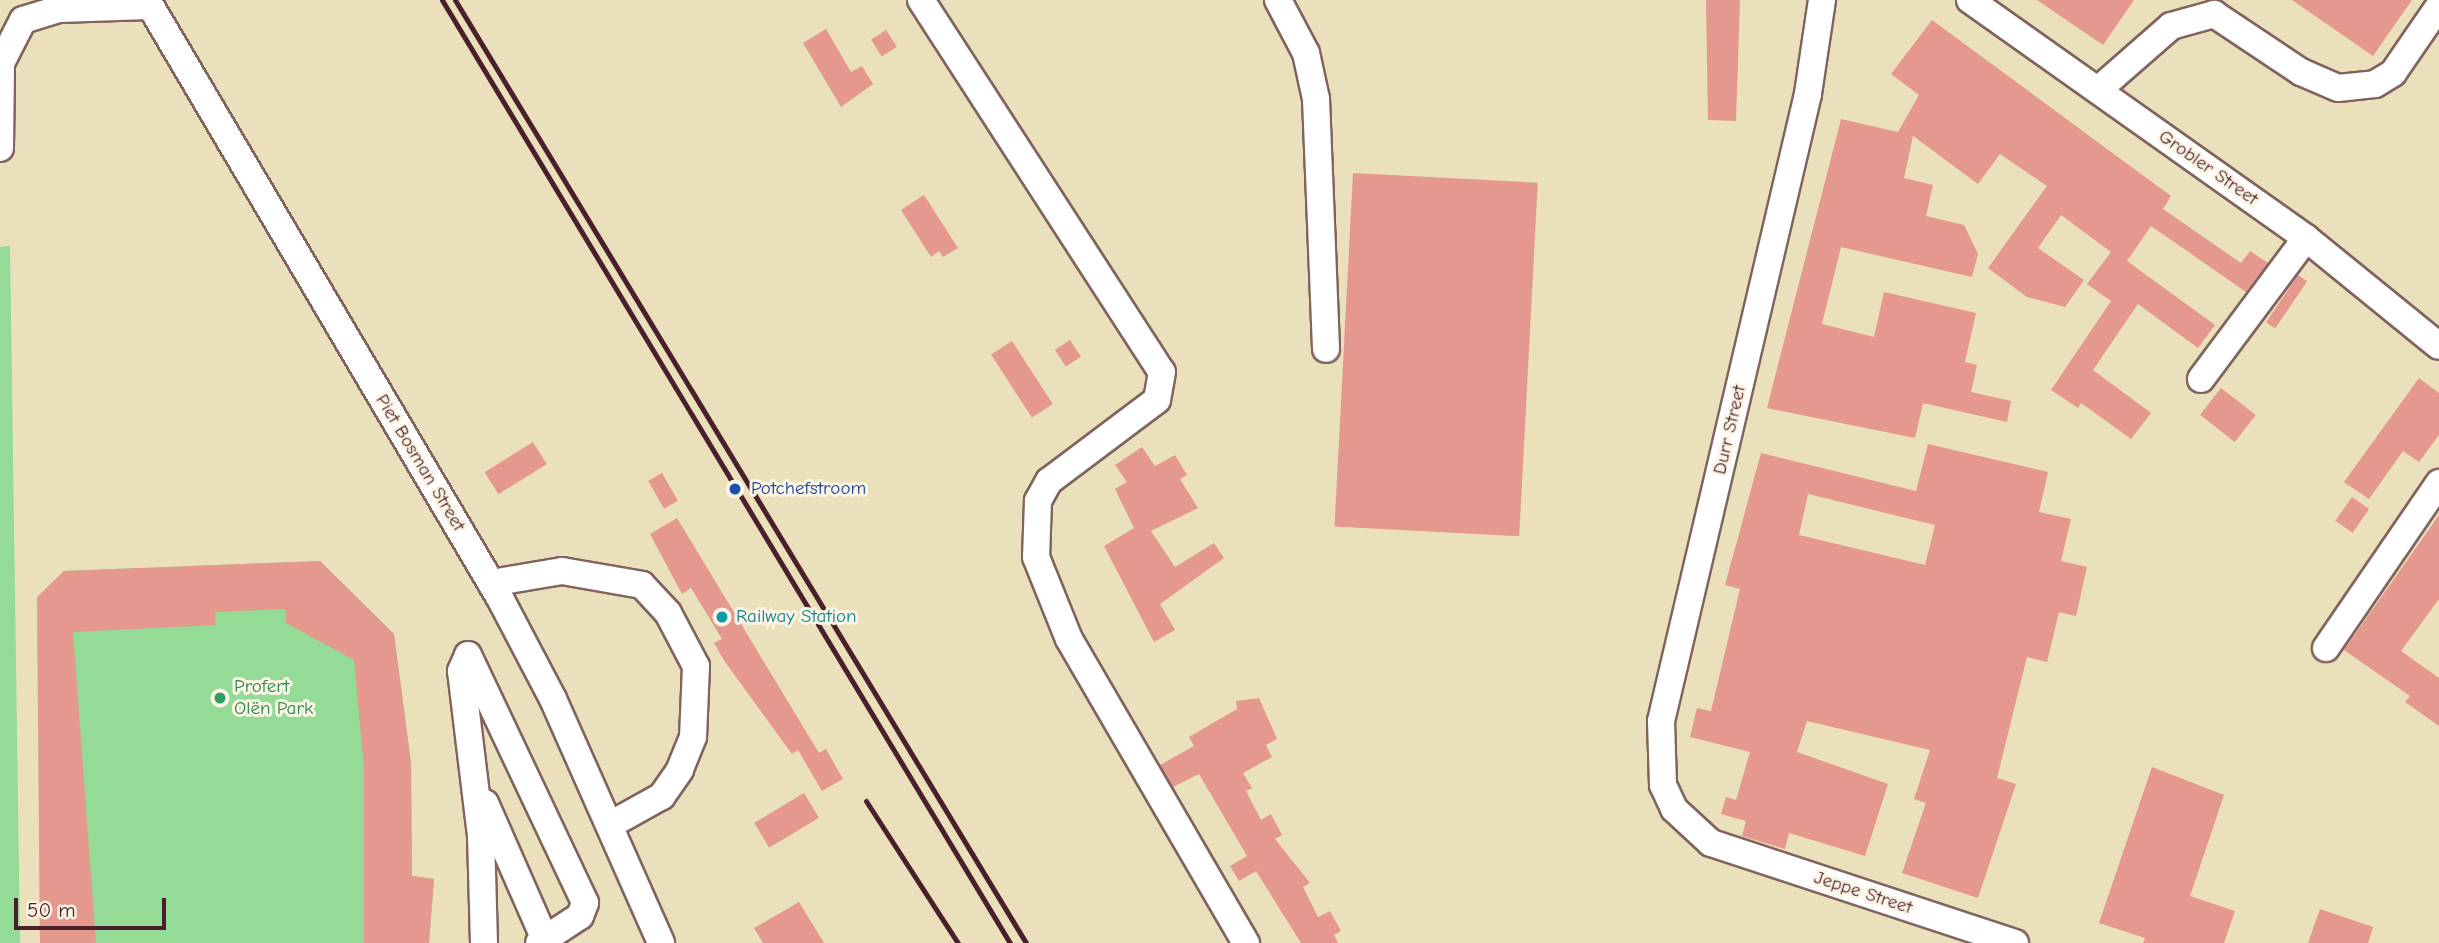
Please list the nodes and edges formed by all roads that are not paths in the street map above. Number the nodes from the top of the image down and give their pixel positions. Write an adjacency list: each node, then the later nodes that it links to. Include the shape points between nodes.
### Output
1 (921, 0): 22 (street, via 1162,372 1157,400 1049,481 1038,501 1036,557 1069,639)
2 (1278, 0): 11 (street, via 1306,53 1316,99)
3 (1822, 0): 18 (street, Durr Street, via 1808,94 1661,721 1663,785 1674,809)
4 (1976, 2): 7 (street, Grobler Street)
5 (148, 3): 8 (street, via 58,9 23,20 1,63); 14 (street, Piet Bosman Street)
6 (2439, 6): 7 (street, via 2393,73 2375,84 2338,88 2301,72 2214,14 2171,26)
7 (2098, 90): 9 (street, Grobler Street)
8 (0, 148)
9 (2306, 238): 10 (street, Grobler Street); 12 (street)
10 (2439, 346)
11 (1326, 349)
12 (2201, 379)
13 (2439, 483): 15 (street)
14 (491, 583): 17 (street, Piet Bosman Street); 17 (street, via 562,571 642,585 668,613 696,666 693,737 680,770 662,796)
15 (2326, 648)
16 (467, 763): 19 (street); 19 (street, via 461,671 468,655 583,892 580,916); 20 (street, via 481,836)
17 (610, 825): 21 (street, Piet Bosman Street)
18 (1711, 843): 23 (street, Jeppe Street)
19 (542, 941)
20 (484, 943)
21 (661, 943)
22 (1247, 943)
23 (2015, 943)

